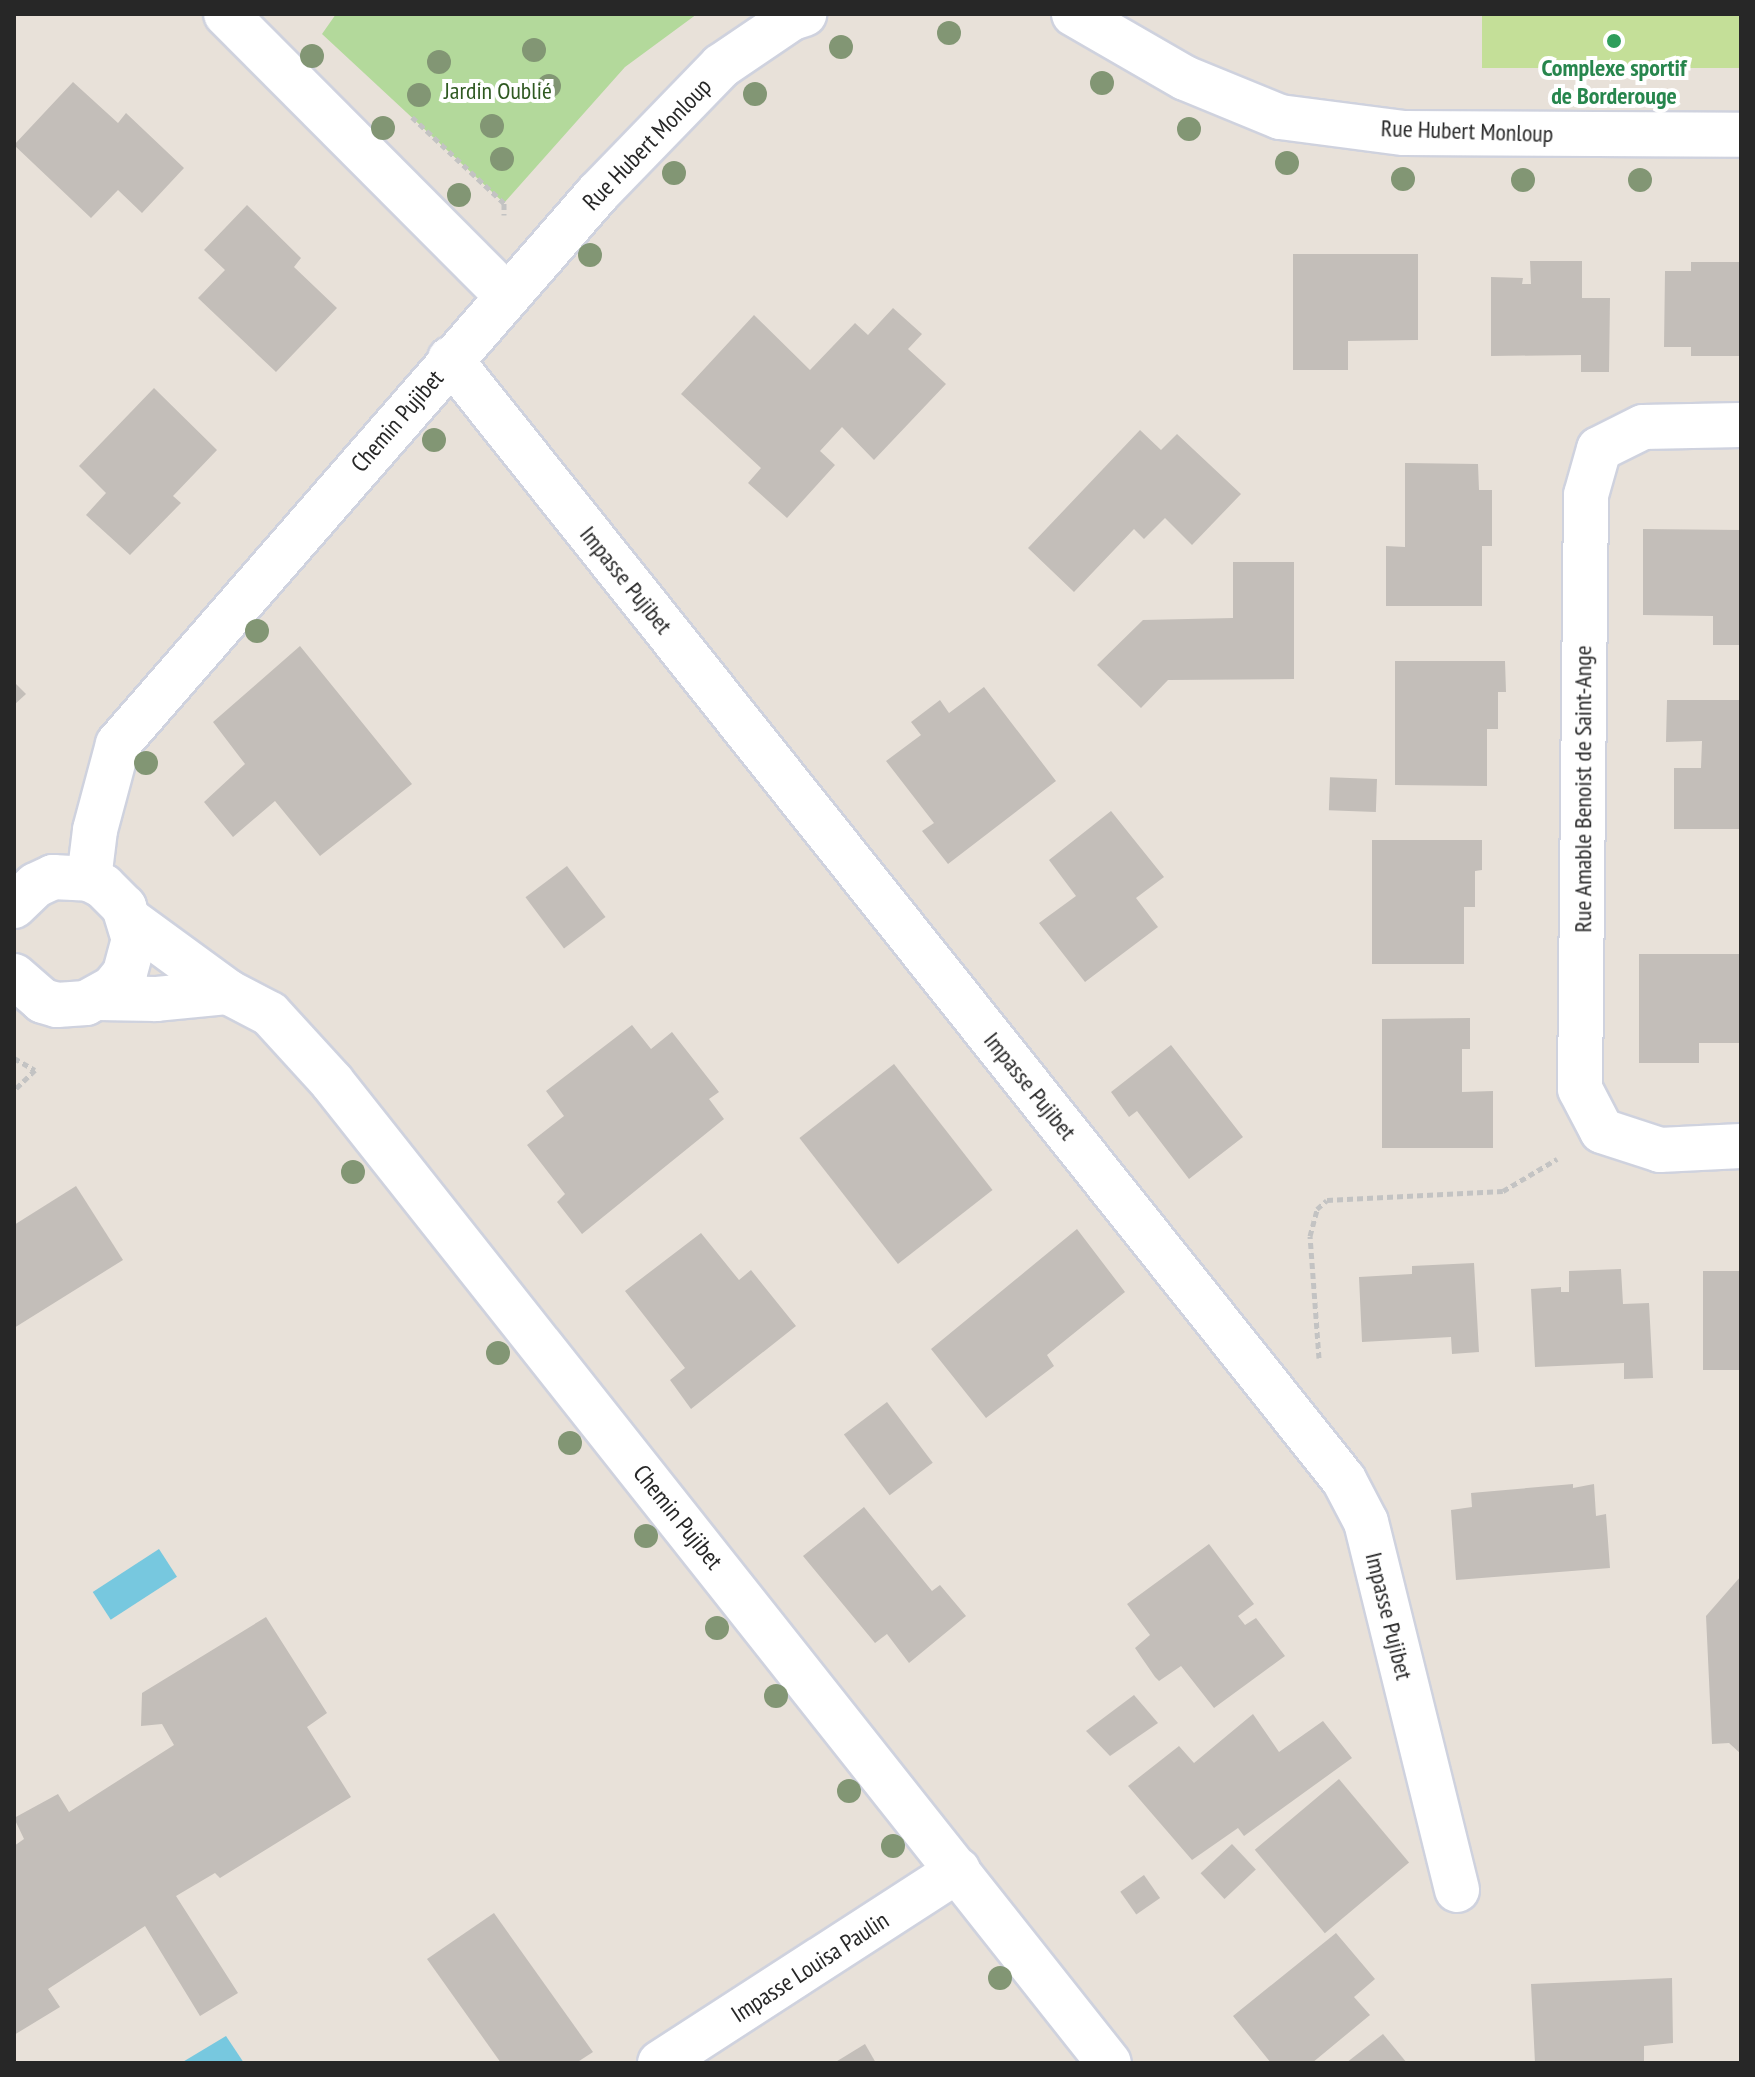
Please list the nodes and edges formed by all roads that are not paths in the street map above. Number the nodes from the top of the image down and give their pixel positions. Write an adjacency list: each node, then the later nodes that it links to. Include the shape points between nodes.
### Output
1 (226, 14): 5 (street)
2 (804, 14): 5 (street, Rue Hubert Monloup, via 721,66)
3 (1074, 14): 4 (street, Rue Hubert Monloup, via 1185,78 1280,117 1404,133)
4 (1741, 135)
5 (507, 296): 6 (street, Chemin Pujibet)
6 (450, 359): 8 (street, Chemin Pujibet, via 118,744 95,830); 16 (street, Impasse Pujibet, via 1344,1480 1366,1522)
7 (1741, 425): 14 (street, Rue Amable Benoist de Saint-Ange, via 1643,427 1599,449 1586,495 1580,1089 1602,1131 1660,1150)
8 (89, 879): 9 (street, via 53,877); 10 (street, Chemin Pujibet, via 115,896)
9 (14, 906)
10 (131, 921): 11 (street, Chemin Pujibet); 13 (street, via 132,957 113,988)
11 (228, 992): 13 (street); 15 (street, Chemin Pujibet, via 270,1014 332,1082)
12 (20, 996): 13 (street, via 57,1005)
13 (99, 998)
14 (1741, 1146)
15 (958, 1870): 17 (street, Impasse Louisa Paulin); 18 (street, Chemin Pujibet)
16 (1457, 1890)
17 (660, 2063)
18 (1109, 2063)

